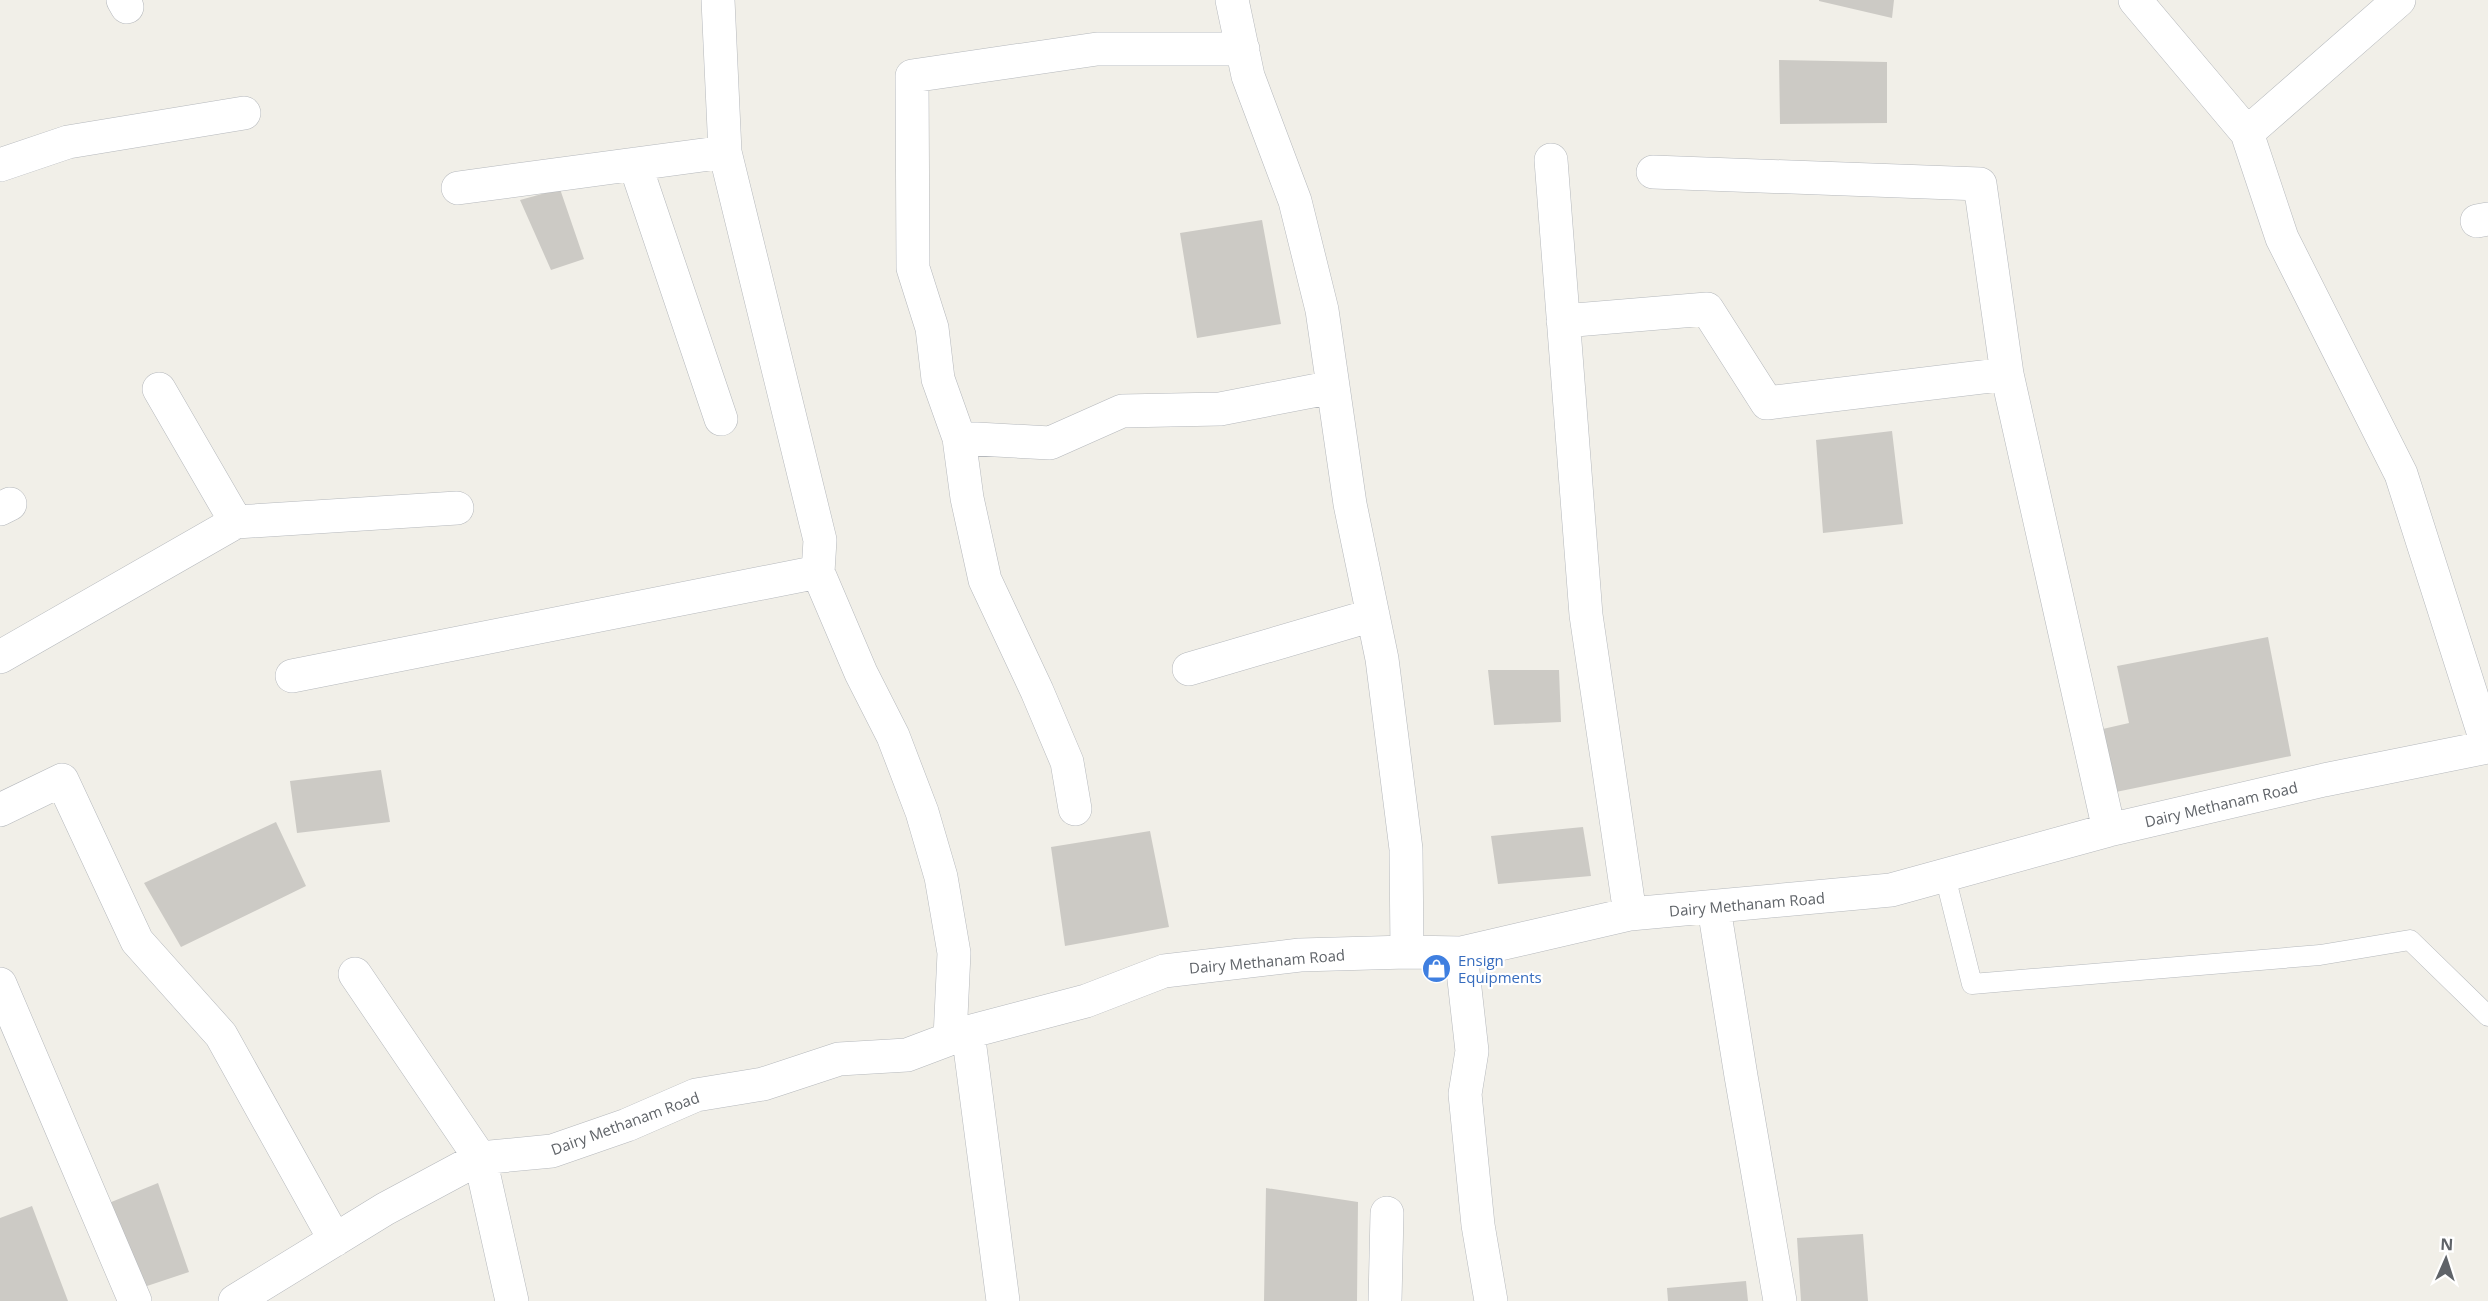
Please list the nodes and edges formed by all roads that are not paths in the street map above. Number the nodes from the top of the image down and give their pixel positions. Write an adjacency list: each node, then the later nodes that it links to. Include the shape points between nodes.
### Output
1 (718, 0): 8 (street)
2 (1232, 0): 5 (street)
3 (2135, 0): 7 (street)
4 (2399, 0): 7 (street)
5 (1243, 49): 16 (street, via 1248,76 1295,201 1322,310); 19 (street, via 1097,49 912,76 913,268 932,328 938,379)
6 (244, 113): 11 (street, via 68,142)
7 (2247, 133): 27 (street, via 2283,238 2401,474)
8 (725, 152): 10 (street); 22 (street, via 820,540)
9 (1551, 160): 14 (street)
10 (635, 164): 13 (street); 18 (street)
11 (0, 165)
12 (1653, 172): 15 (street, via 1980,184)
13 (458, 188)
14 (1563, 321): 15 (street, via 1707,309 1767,403); 33 (street, via 1586,615)
15 (2007, 374): 30 (street)
16 (1334, 387): 19 (street, via 1221,409 1122,411 1050,442); 23 (street, via 1350,504)
17 (159, 390): 21 (street)
18 (721, 419)
19 (959, 438): 28 (street, via 985,580 1066,762)
20 (458, 508): 21 (street)
21 (236, 522): 24 (street)
22 (818, 572): 26 (street); 39 (street, via 893,736 922,812 941,877 954,953)
23 (1373, 615): 25 (street); 34 (street, via 1407,849)
24 (0, 657)
25 (1189, 669)
26 (292, 676)
27 (2488, 747): 30 (street, Dairy Methanam Road)
28 (1075, 809)
29 (0, 810): 42 (street, via 62,780 137,941 222,1035)
30 (2109, 830): 31 (street, Dairy Methanam Road)
31 (1945, 876): 32 (street, Dairy Methanam Road, via 1891,890); 38 (lane, via 1972,984 2320,956 2410,940)
32 (1714, 908): 33 (street, Dairy Methanam Road); 49 (street)
33 (1630, 914): 35 (street, Dairy Methanam Road)
34 (1407, 952): 35 (street, Dairy Methanam Road); 39 (street, Dairy Methanam Road, via 1300,955 1164,971 1086,1001)
35 (1461, 953): 48 (street, via 1472,1051 1465,1094 1478,1225)
36 (355, 974): 40 (street)
37 (0, 984): 43 (street)
38 (2488, 1016)
39 (959, 1035): 40 (street, Dairy Methanam Road, via 907,1054 839,1059 764,1084 696,1095 552,1151); 46 (street)
40 (480, 1158): 42 (street, Dairy Methanam Road); 45 (street)
41 (1388, 1213): 47 (street)
42 (335, 1240): 44 (street, Dairy Methanam Road)
43 (135, 1301)
44 (235, 1301)
45 (512, 1301)
46 (1003, 1301)
47 (1385, 1301)
48 (1491, 1301)
49 (1780, 1301)

